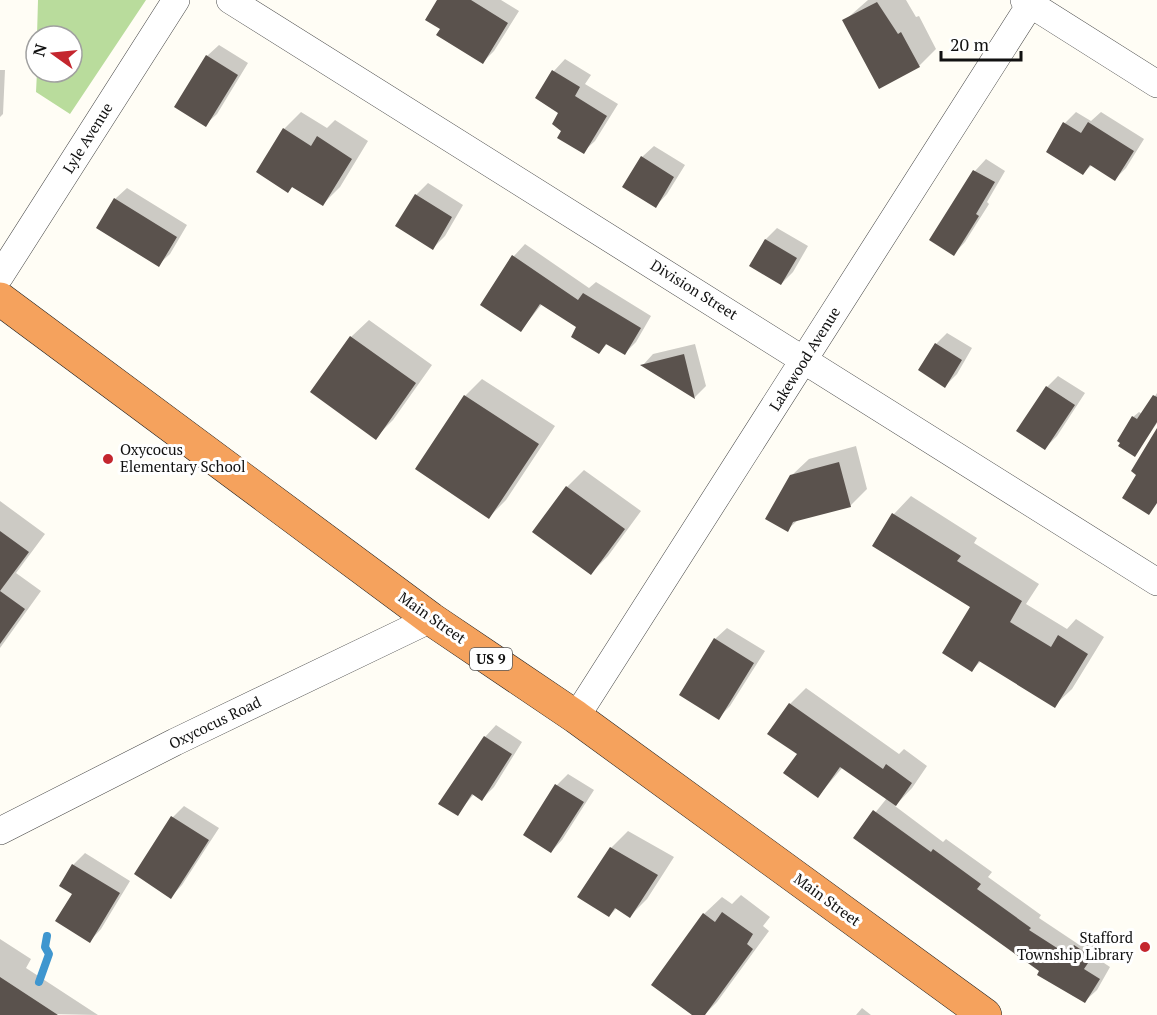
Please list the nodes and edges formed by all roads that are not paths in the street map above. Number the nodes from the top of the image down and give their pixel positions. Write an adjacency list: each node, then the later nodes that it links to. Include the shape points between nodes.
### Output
1 (176, 0): 5 (street, Lyle Avenue)
2 (230, 0): 7 (street, Division Street)
3 (1029, 1): 4 (street); 7 (street, Lakewood Avenue)
4 (1157, 84)
5 (0, 276)
6 (0, 298): 9 (highway, Main Street / US 9)
7 (805, 360): 8 (street, Division Street); 10 (street, Lakewood Avenue)
8 (1157, 582)
9 (431, 619): 10 (highway, Main Street / US 9); 11 (street, Oxycocus Road)
10 (576, 717): 12 (highway, Main Street / US 9)
11 (0, 831)
12 (985, 1015)

